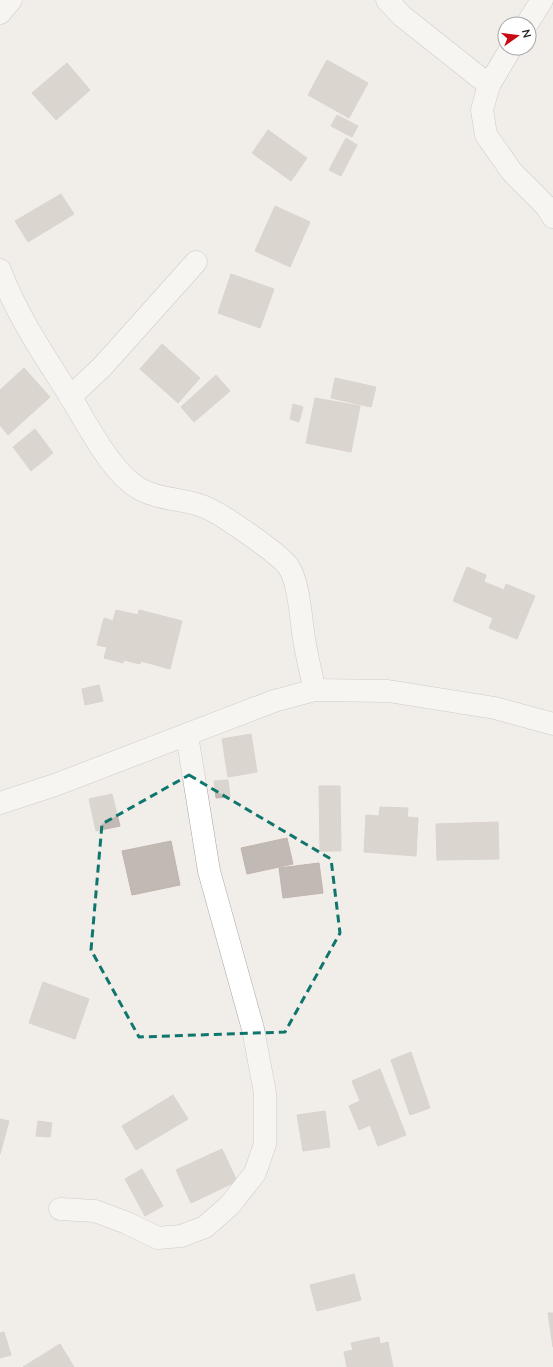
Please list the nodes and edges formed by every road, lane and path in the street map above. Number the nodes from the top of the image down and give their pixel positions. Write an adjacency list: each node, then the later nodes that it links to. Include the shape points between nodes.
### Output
1 (11, 0): 4 (street)
2 (387, 0): 7 (street, via 402,16)
3 (542, 0): 5 (street)
4 (0, 13)
5 (532, 16)
6 (506, 56): 7 (street)
7 (489, 85): 8 (street, via 482,110 486,135 512,172 546,206)
8 (553, 217)
9 (196, 262): 11 (street, via 102,367)
10 (0, 270): 11 (street, via 26,326)
11 (70, 397): 12 (street, via 96,440 121,473 140,489 164,498 207,508 265,546 288,566 297,588 305,645)
12 (315, 690): 13 (street, via 388,691 495,708); 14 (street, via 274,701)
13 (553, 724)
14 (186, 735): 15 (street); 16 (street, via 209,870 253,1029 264,1086 265,1144 255,1173 230,1205 205,1227 181,1236 158,1238 95,1211)
15 (0, 803)
16 (60, 1209)

